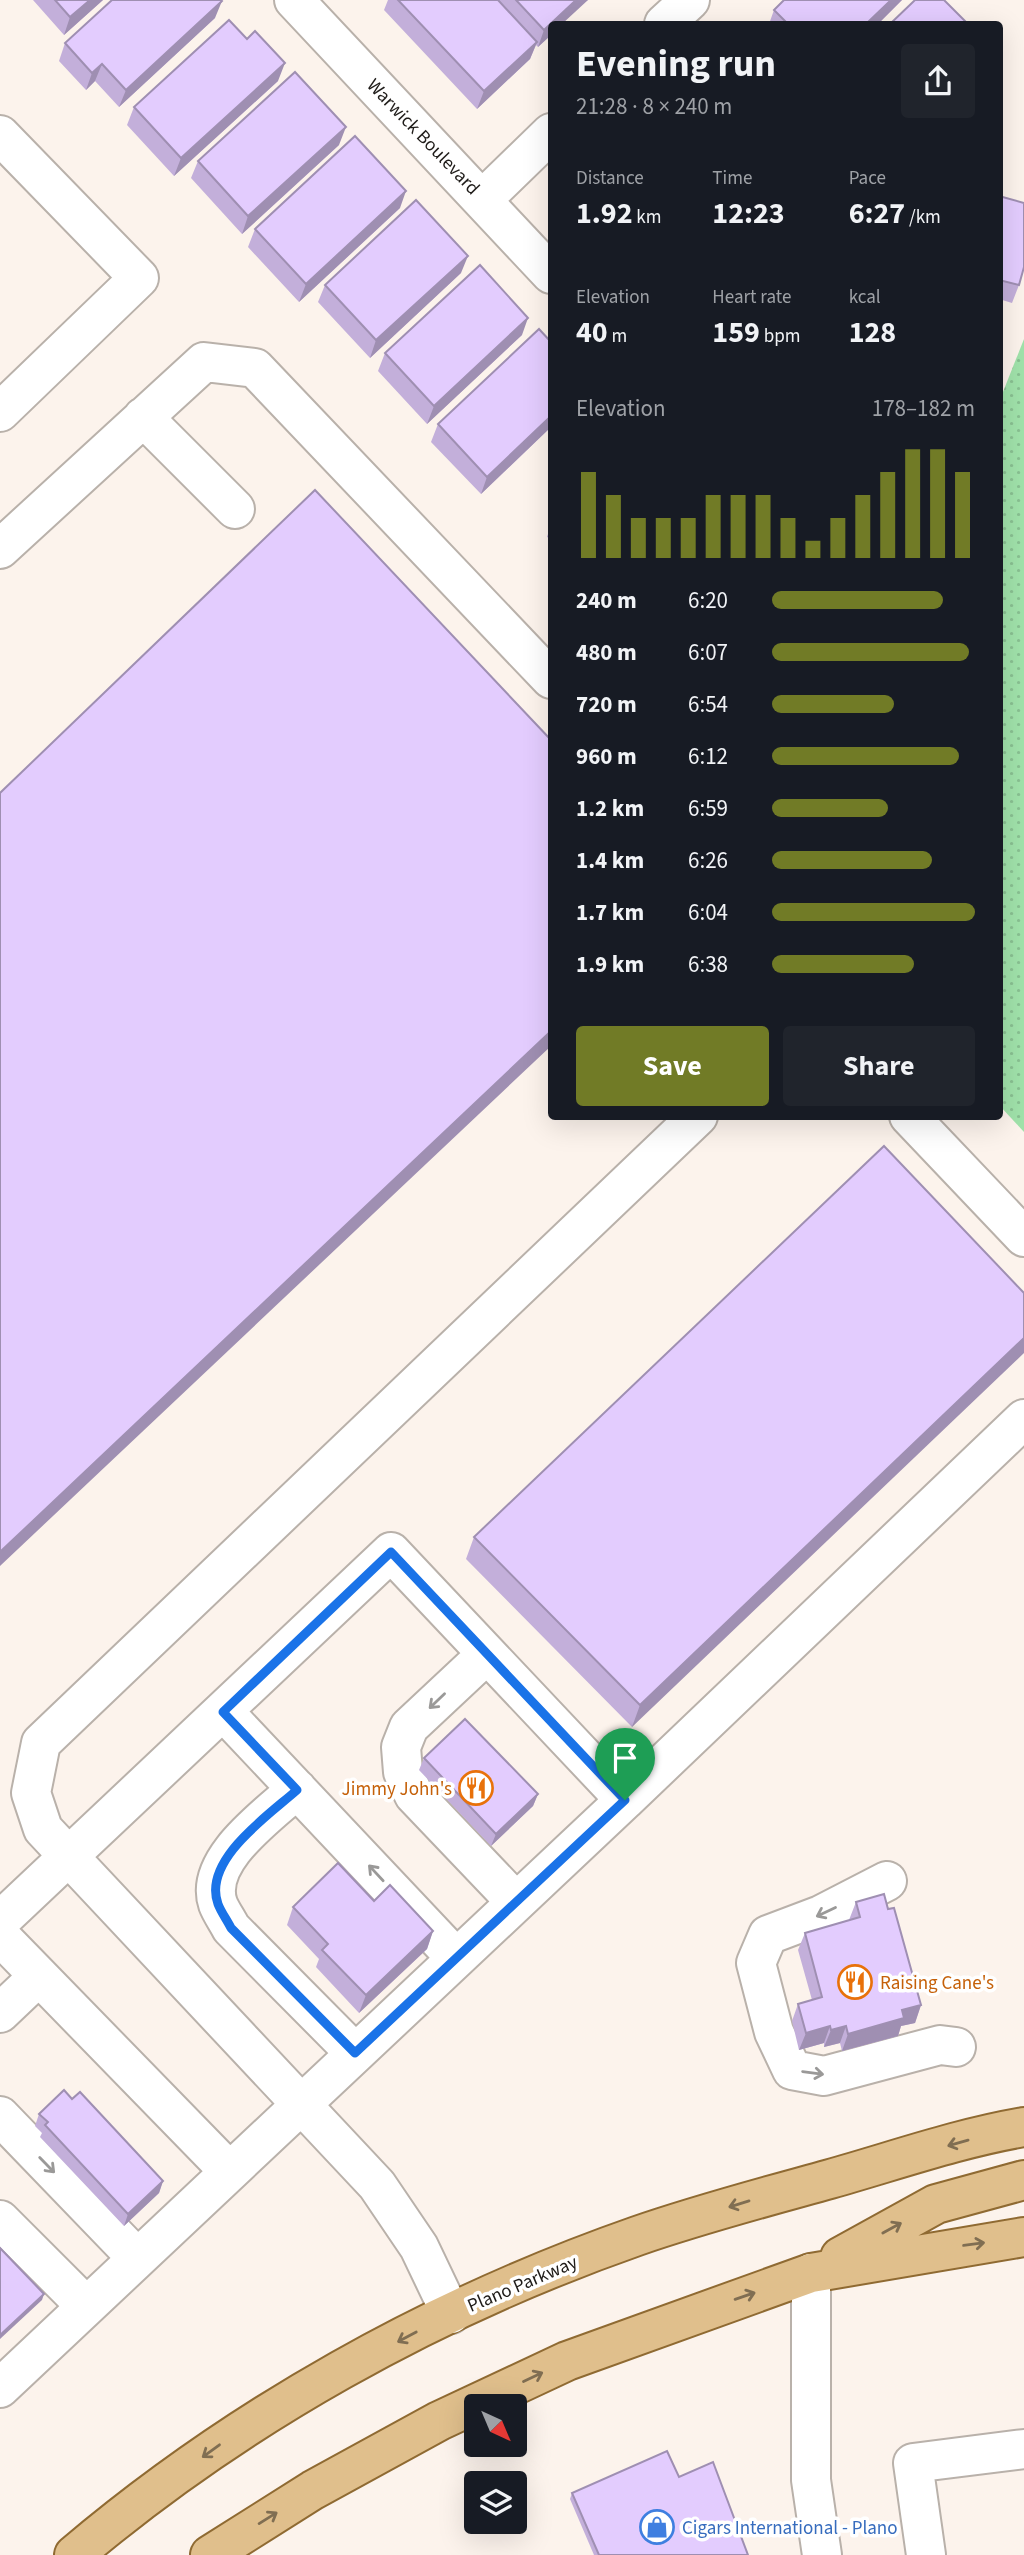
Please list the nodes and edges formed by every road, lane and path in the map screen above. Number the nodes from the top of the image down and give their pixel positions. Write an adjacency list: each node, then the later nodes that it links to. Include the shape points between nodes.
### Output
1 (294, 0): 6 (street, Warwick Boulevard)
2 (690, 0): 3 (street)
3 (667, 21)
4 (0, 135): 8 (street, via 139,278)
5 (548, 136): 6 (street)
6 (483, 199): 7 (street, Warwick Boulevard)
7 (548, 271)
8 (0, 412)
9 (143, 417): 10 (street); 11 (street); 12 (street, via 204,362 255,368)
10 (235, 509)
11 (0, 549)
12 (548, 676)
13 (694, 1120): 21 (street, via 41,1743 32,1793 43,1829)
14 (913, 1120): 15 (street)
15 (1024, 1237)
16 (1024, 1419): 20 (street)
17 (487, 1654): 18 (street, via 391,1552); 20 (street); 23 (street, one-way to 23, via 409,1727 401,1747 403,1772 414,1794)
18 (223, 1712): 19 (street); 21 (street)
19 (297, 1790): 26 (street, one-way to 19); 30 (street, via 228,1854 216,1880 217,1902 231,1928)
20 (625, 1800): 23 (street)
21 (66, 1857): 24 (street); 31 (street)
22 (887, 1881): 29 (street, one-way to 29, via 821,1915 768,1935 756,1963 774,2032 792,2070 824,2076 940,2045)
23 (516, 1902): 26 (street)
24 (0, 1921)
25 (0, 1936): 27 (street)
26 (456, 1958): 30 (street)
27 (39, 1976): 28 (street); 34 (street)
28 (0, 2013)
29 (956, 2047)
30 (355, 2053): 31 (street)
31 (303, 2103): 34 (street); 41 (street, via 377,2185 419,2247)
32 (0, 2116): 38 (street, one-way to 38)
33 (1024, 2127): 41 (main road, Plano Parkway, one-way to 41, via 637,2236)
34 (229, 2171): 38 (street)
35 (1024, 2180): 39 (main road, one-way to 35, via 936,2204)
36 (0, 2220): 40 (street)
37 (1024, 2237): 39 (main road, one-way to 37)
38 (137, 2258): 40 (street)
39 (811, 2273): 45 (main road, one-way to 39, via 313,2490 439,2421 555,2366); 46 (street, via 811,2480)
40 (86, 2306): 42 (street)
41 (451, 2314): 44 (main road, Plano Parkway, one-way to 44, via 338,2373 225,2441)
42 (0, 2388)
43 (1024, 2449): 47 (street, via 913,2463)
44 (74, 2555)
45 (210, 2555)
46 (822, 2555)
47 (926, 2555)

